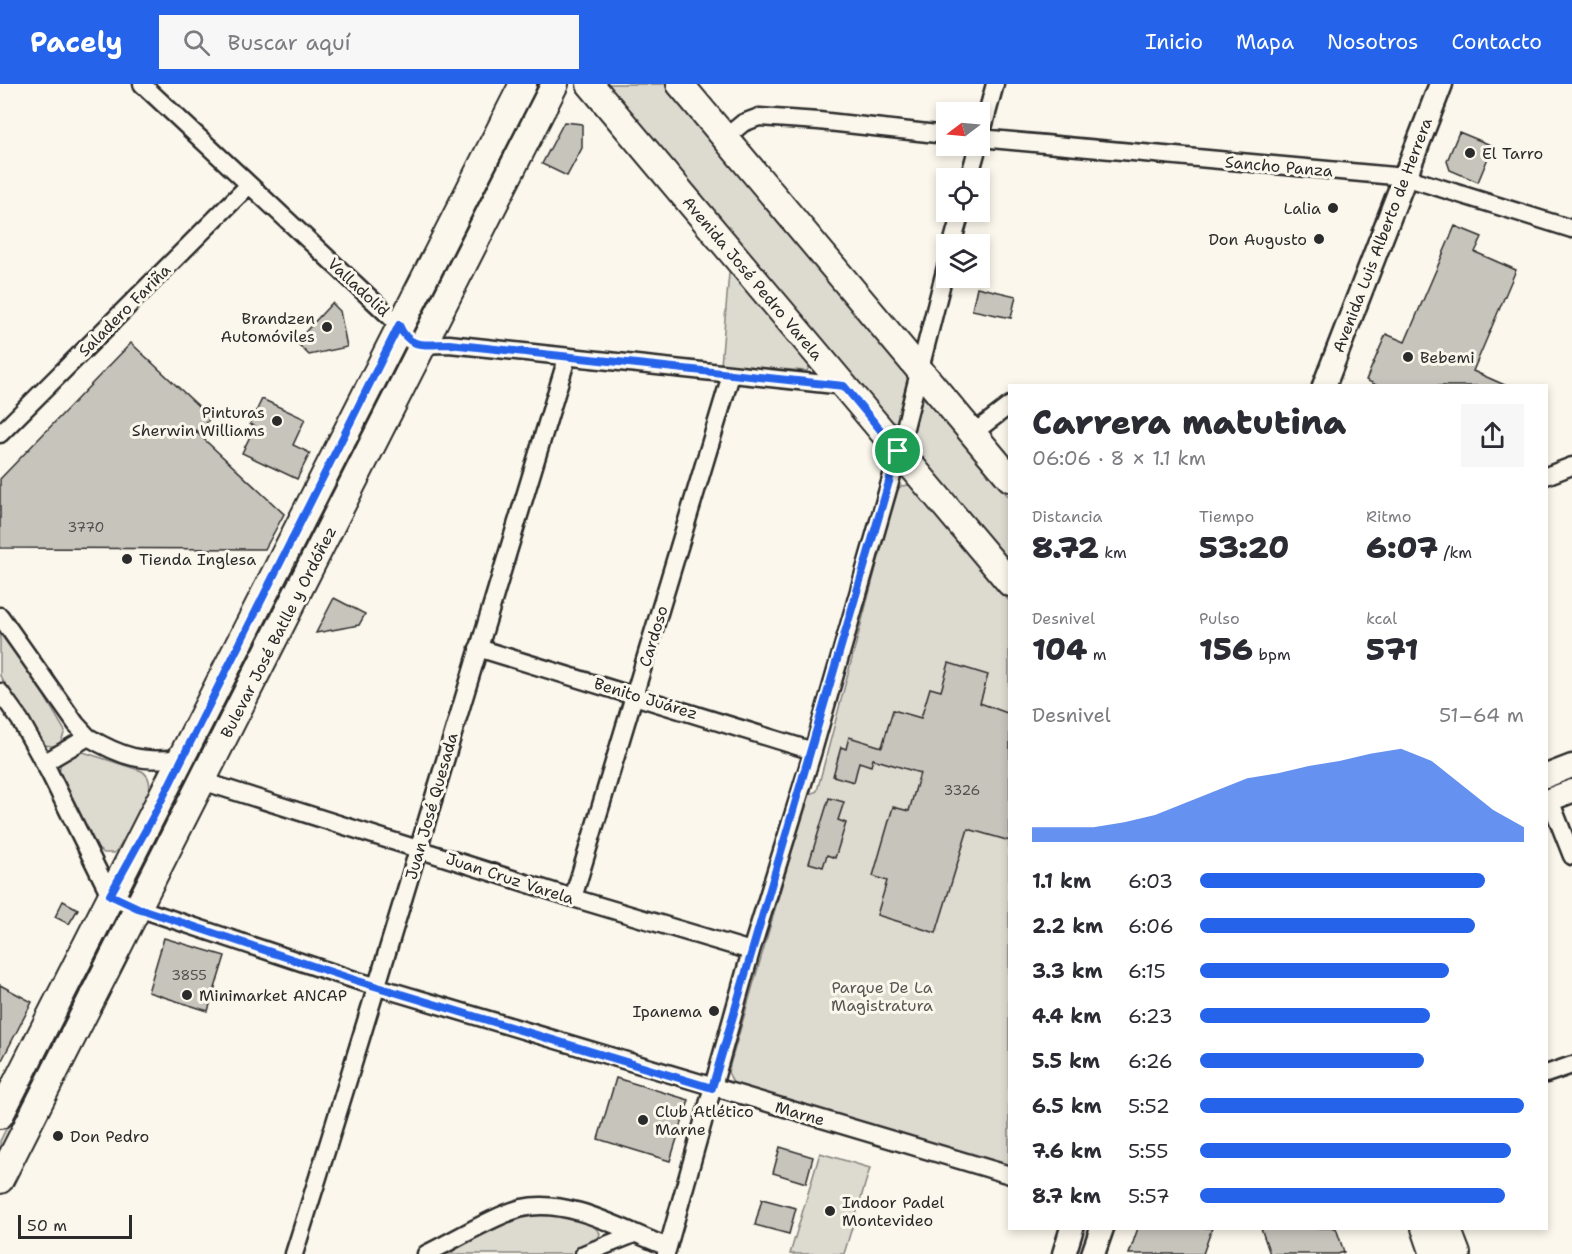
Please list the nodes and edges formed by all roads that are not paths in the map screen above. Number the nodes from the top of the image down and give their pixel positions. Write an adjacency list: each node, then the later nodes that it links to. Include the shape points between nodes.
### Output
1 (142, 84): 13 (street, Valladolid)
2 (524, 84): 16 (main road, Bulevar José Batlle y Ordóñez)
3 (555, 84): 17 (main road, Bulevar José Batlle y Ordóñez)
4 (590, 84): 22 (main road, Avenida José Pedro Varela)
5 (680, 84): 10 (main road)
6 (994, 84): 8 (street)
7 (1441, 84): 12 (main road, Avenida Luis Alberto de Herrera)
8 (989, 102)
9 (936, 134): 10 (street, via 759,117 743,123)
10 (725, 138): 19 (main road)
11 (990, 140): 12 (street, Sancho Panza)
12 (1405, 177): 14 (street, Sancho Panza); 21 (main road, Avenida Luis Alberto de Herrera)
13 (249, 185): 16 (street, Valladolid); 24 (street, Saladero Fariña)
14 (1572, 229)
15 (941, 288): 19 (street)
16 (399, 325): 17 (street, Valladolid, via 404,337); 37 (main road, Bulevar José Batlle y Ordóñez)
17 (422, 344): 18 (street); 41 (main road, Bulevar José Batlle y Ordóñez)
18 (567, 358): 20 (street); 32 (street, Juan José Quesada)
19 (920, 370): 25 (main road); 26 (street)
20 (731, 375): 22 (street); 34 (street, Cardoso)
21 (1324, 384)
22 (844, 386): 26 (main road, Avenida José Pedro Varela)
23 (1008, 407): 25 (street)
24 (0, 434)
25 (972, 434): 29 (main road)
26 (898, 451): 30 (main road, Avenida José Pedro Varela); 36 (street)
27 (1572, 466): 28 (street)
28 (1548, 475)
29 (1008, 476)
30 (1008, 581)
31 (0, 616): 35 (street)
32 (478, 648): 34 (street, Benito Juárez); 44 (street, Juan José Quesada)
33 (0, 692): 38 (street)
34 (635, 694): 36 (street, Benito Juárez); 47 (street, Cardoso)
35 (88, 737): 37 (street, via 135,759); 38 (street)
36 (813, 751): 49 (street)
37 (181, 758): 46 (main road, Bulevar José Batlle y Ordóñez)
38 (44, 763): 46 (street)
39 (1572, 766): 40 (main road)
40 (1548, 775)
41 (202, 781): 44 (street, Juan Cruz Varela); 48 (main road, Bulevar José Batlle y Ordóñez)
42 (1572, 791): 43 (main road)
43 (1548, 801): 45 (street)
44 (418, 848): 47 (street, Juan Cruz Varela); 50 (street, Juan José Quesada)
45 (1572, 856)
46 (110, 895): 48 (street, Marne); 54 (main road, Bulevar José Batlle y Ordóñez)
47 (573, 898): 49 (street, Juan Cruz Varela)
48 (138, 908): 50 (street, Marne); 56 (main road, Bulevar José Batlle y Ordóñez)
49 (751, 951): 53 (street)
50 (379, 986): 53 (street, Marne); 63 (street, Juan José Quesada)
51 (1572, 1065): 52 (street)
52 (1548, 1073)
53 (712, 1088): 55 (street, Marne); 62 (street)
54 (0, 1114)
55 (1008, 1174)
56 (0, 1180)
57 (1071, 1230): 66 (main road)
58 (1101, 1230): 67 (main road)
59 (1426, 1230): 68 (main road)
60 (1448, 1230): 69 (main road)
61 (634, 1234): 62 (street); 64 (street, via 601,1219 546,1206 510,1213); 65 (street)
62 (667, 1250)
63 (294, 1254)
64 (426, 1254)
65 (584, 1254)
66 (1064, 1254)
67 (1093, 1254)
68 (1434, 1254)
69 (1457, 1254)

